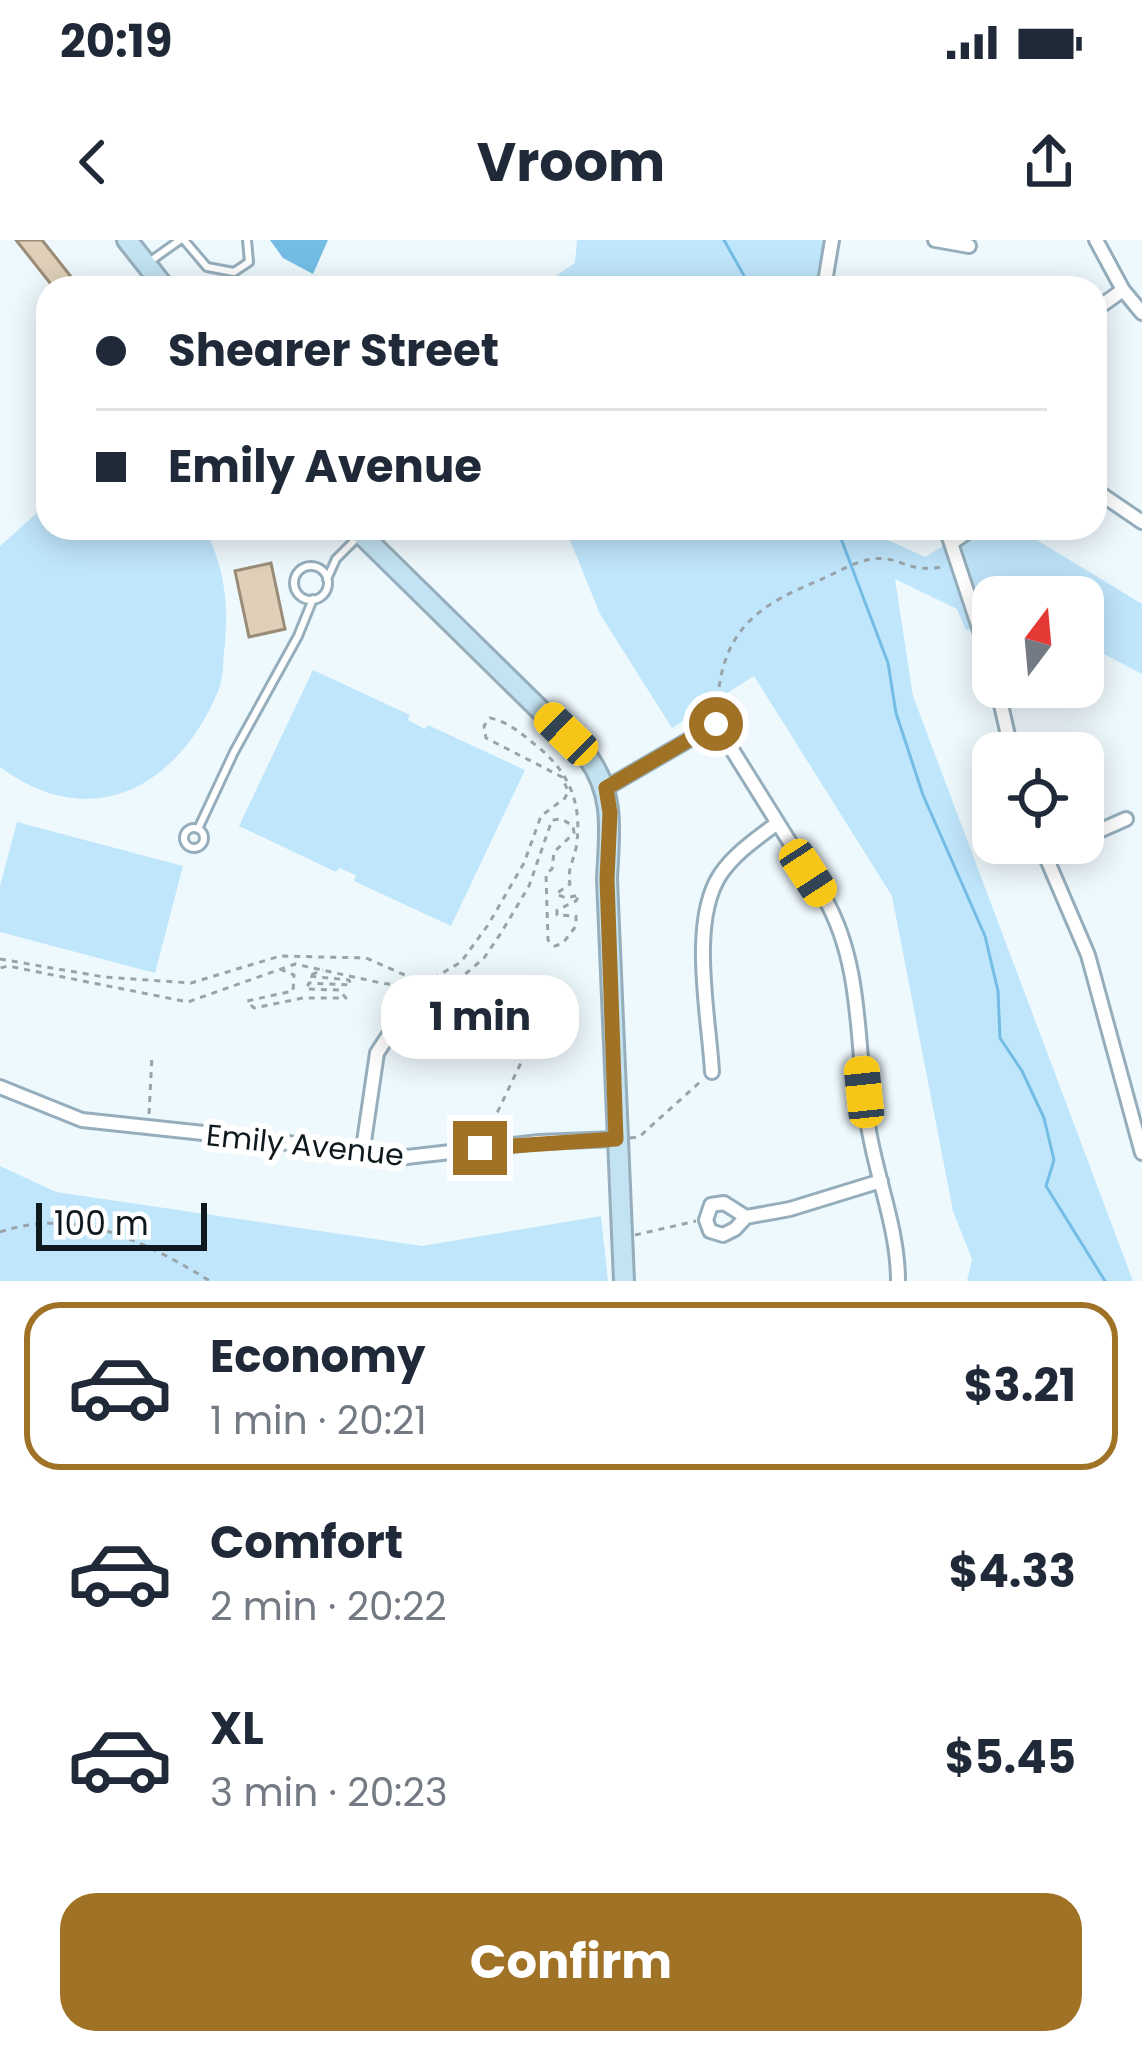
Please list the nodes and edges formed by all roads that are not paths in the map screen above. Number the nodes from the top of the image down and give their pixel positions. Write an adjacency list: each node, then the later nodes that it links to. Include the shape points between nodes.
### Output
1 (127, 240): 8 (street)
2 (182, 240): 3 (lane, via 207,267 234,272 249,262); 8 (lane)
3 (248, 240)
4 (832, 240): 10 (street)
5 (935, 240): 7 (street)
6 (1096, 240): 11 (street)
7 (969, 246)
8 (146, 264): 9 (street)
9 (156, 276)
10 (826, 276)
11 (1124, 290): 12 (street); 13 (street)
12 (1107, 302)
13 (1142, 314)
14 (1107, 498): 15 (street)
15 (1142, 522)
16 (350, 540): 20 (lane)
17 (366, 540): 27 (street, via 587,756)
18 (956, 540): 19 (street)
19 (953, 542): 25 (street)
20 (336, 559): 21 (lane); 22 (lane)
21 (313, 566): 22 (lane); 23 (lane, via 296,575)
22 (327, 580): 24 (lane)
23 (298, 594): 24 (lane); 26 (lane)
24 (313, 599): 26 (lane)
25 (972, 602)
26 (304, 615): 31 (lane)
27 (606, 788): 29 (street, via 716,724); 36 (street)
28 (1126, 819): 30 (street)
29 (776, 824): 34 (street, via 729,862 708,900); 39 (street, via 844,937)
30 (1104, 829)
31 (198, 830)
32 (1048, 864): 37 (street, via 1088,956)
33 (531, 995): 38 (street, via 392,1030 377,1053)
34 (712, 1072)
35 (0, 1087): 38 (street, Emily Avenue, via 82,1120)
36 (616, 1139): 38 (street, Emily Avenue, via 412,1158); 41 (street)
37 (1142, 1153)
38 (362, 1154)
39 (881, 1181): 40 (street); 42 (street)
40 (746, 1217): 40 (street, via 723,1235 706,1220 711,1205 724,1203)
41 (624, 1281)
42 (898, 1281)

